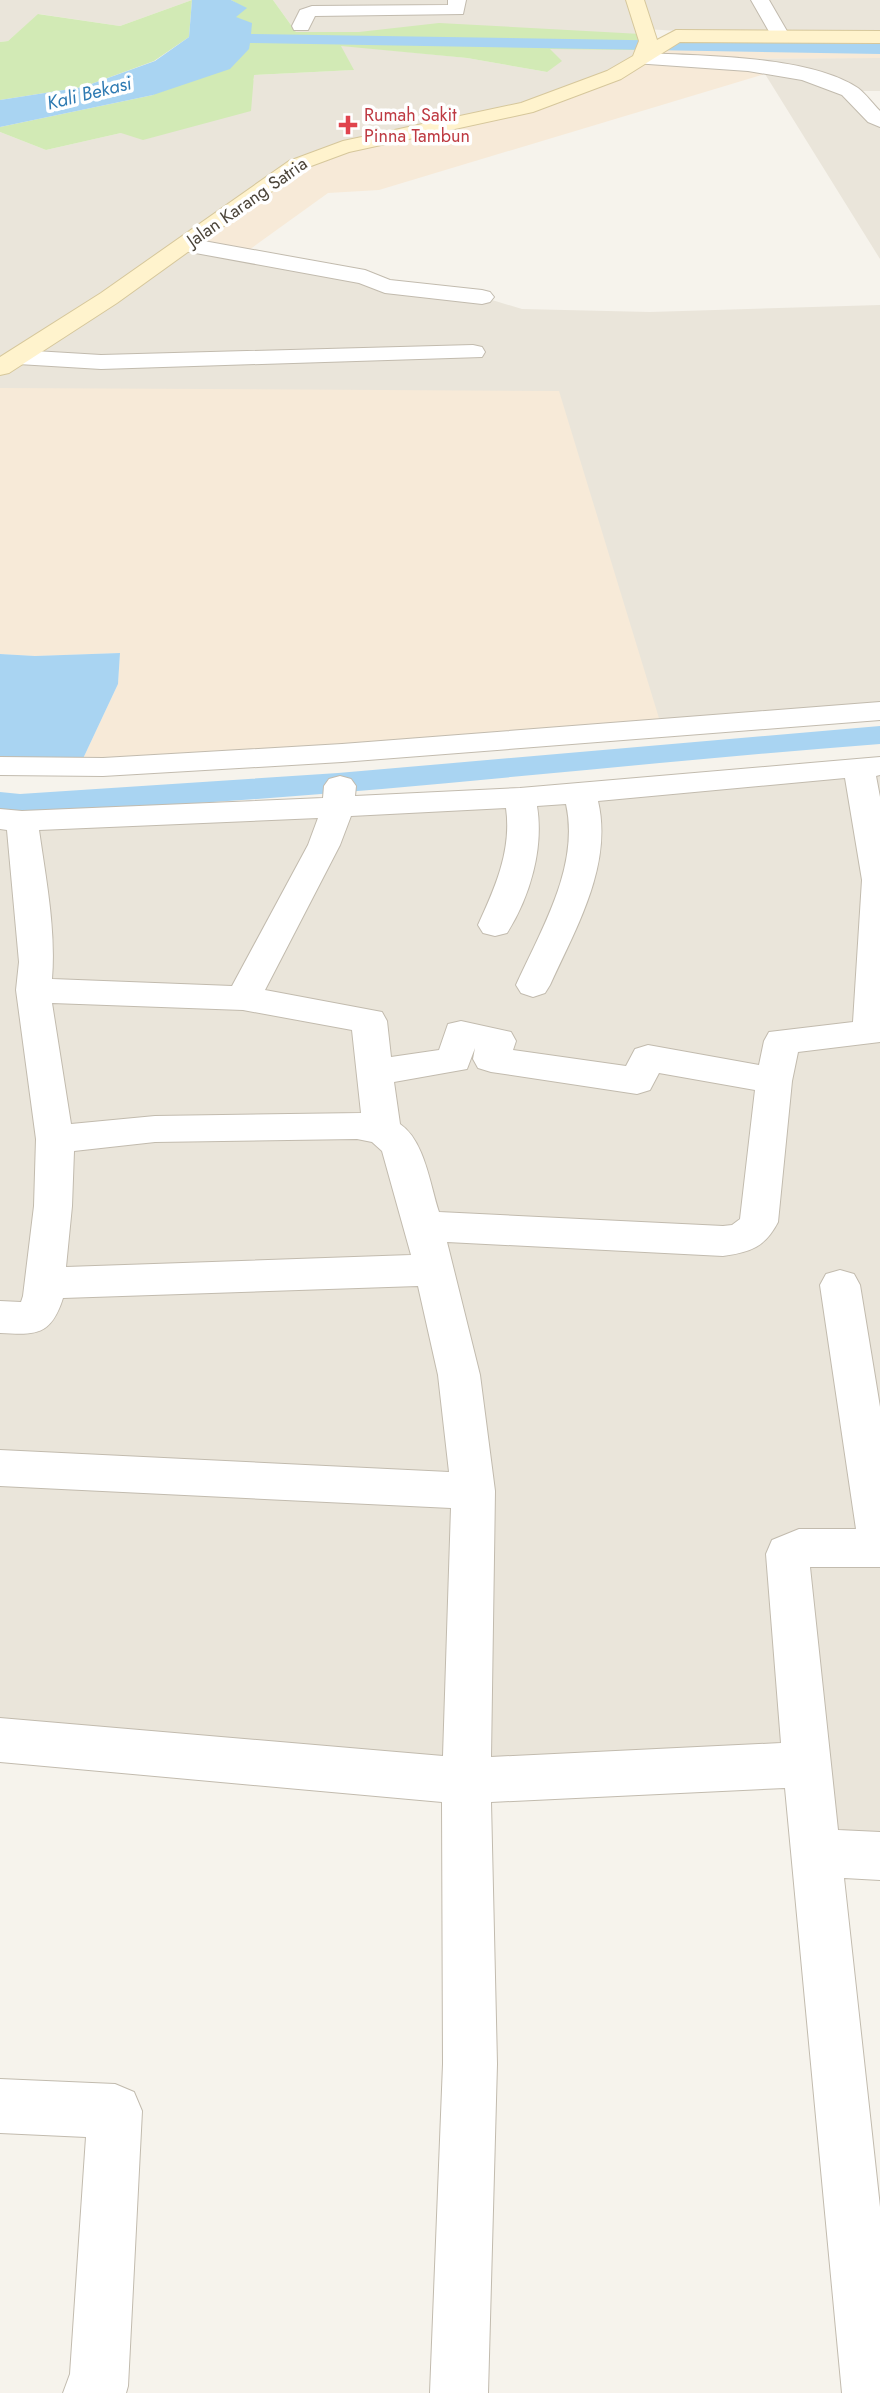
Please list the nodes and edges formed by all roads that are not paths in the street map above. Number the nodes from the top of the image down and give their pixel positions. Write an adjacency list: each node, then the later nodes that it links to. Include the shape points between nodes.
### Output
1 (457, 0): 4 (street, via 457,10 312,11)
2 (635, 0): 5 (street)
3 (760, 0): 7 (street)
4 (301, 26)
5 (646, 29): 7 (street); 8 (street, via 648,41)
6 (880, 37): 7 (street)
7 (782, 38): 8 (street, Jalan Karang Satria, via 676,36)
8 (641, 59): 9 (street, via 778,70); 12 (street, Jalan Karang Satria, via 614,75 526,108 315,156 287,171)
9 (850, 91): 10 (street); 11 (street)
10 (880, 91)
11 (880, 121)
12 (187, 245): 13 (street, via 365,277 385,286); 15 (street, Jalan Karang Satria)
13 (482, 296)
14 (473, 352): 15 (street)
15 (9, 362)
16 (880, 711): 17 (street)
17 (342, 760): 18 (street); 22 (street)
18 (0, 766)
19 (870, 767): 20 (street); 28 (street, via 879,880)
20 (580, 793): 21 (street); 25 (street, via 587,835 580,866 568,906)
21 (520, 798): 22 (street); 24 (street, via 524,817 521,854)
22 (338, 807): 23 (street); 27 (street, via 324,845)
23 (11, 820): 26 (street, via 31,891 36,962)
24 (495, 925)
25 (533, 985)
26 (33, 990): 27 (street); 32 (street)
27 (243, 998): 29 (street, via 369,1021)
28 (875, 1034): 30 (street, via 782,1041)
29 (375, 1072): 30 (street, via 454,1060 461,1033 499,1041 491,1059 637,1081 648,1058); 31 (street)
30 (774, 1081): 33 (street, via 759,1222 754,1232 739,1239)
31 (382, 1130): 32 (street, via 357,1126 192,1128); 33 (street, via 395,1139 401,1151)
32 (55, 1139): 35 (street)
33 (424, 1226): 34 (street)
34 (432, 1270): 35 (street); 39 (street, via 458,1375)
35 (44, 1283): 37 (street, via 38,1312 30,1319)
36 (840, 1285): 40 (street)
37 (0, 1317)
38 (0, 1468): 39 (street)
39 (473, 1491): 44 (street)
40 (880, 1542)
41 (880, 1548): 43 (street, via 799,1548 788,1555)
42 (0, 1740): 44 (street)
43 (807, 1764): 44 (street); 45 (street)
44 (467, 1780): 49 (street, via 470,2064)
45 (815, 1852): 46 (street); 50 (street)
46 (880, 1856)
47 (0, 2106): 48 (street, via 115,2111 99,2386)
48 (92, 2393)
49 (459, 2393)
50 (871, 2393)

